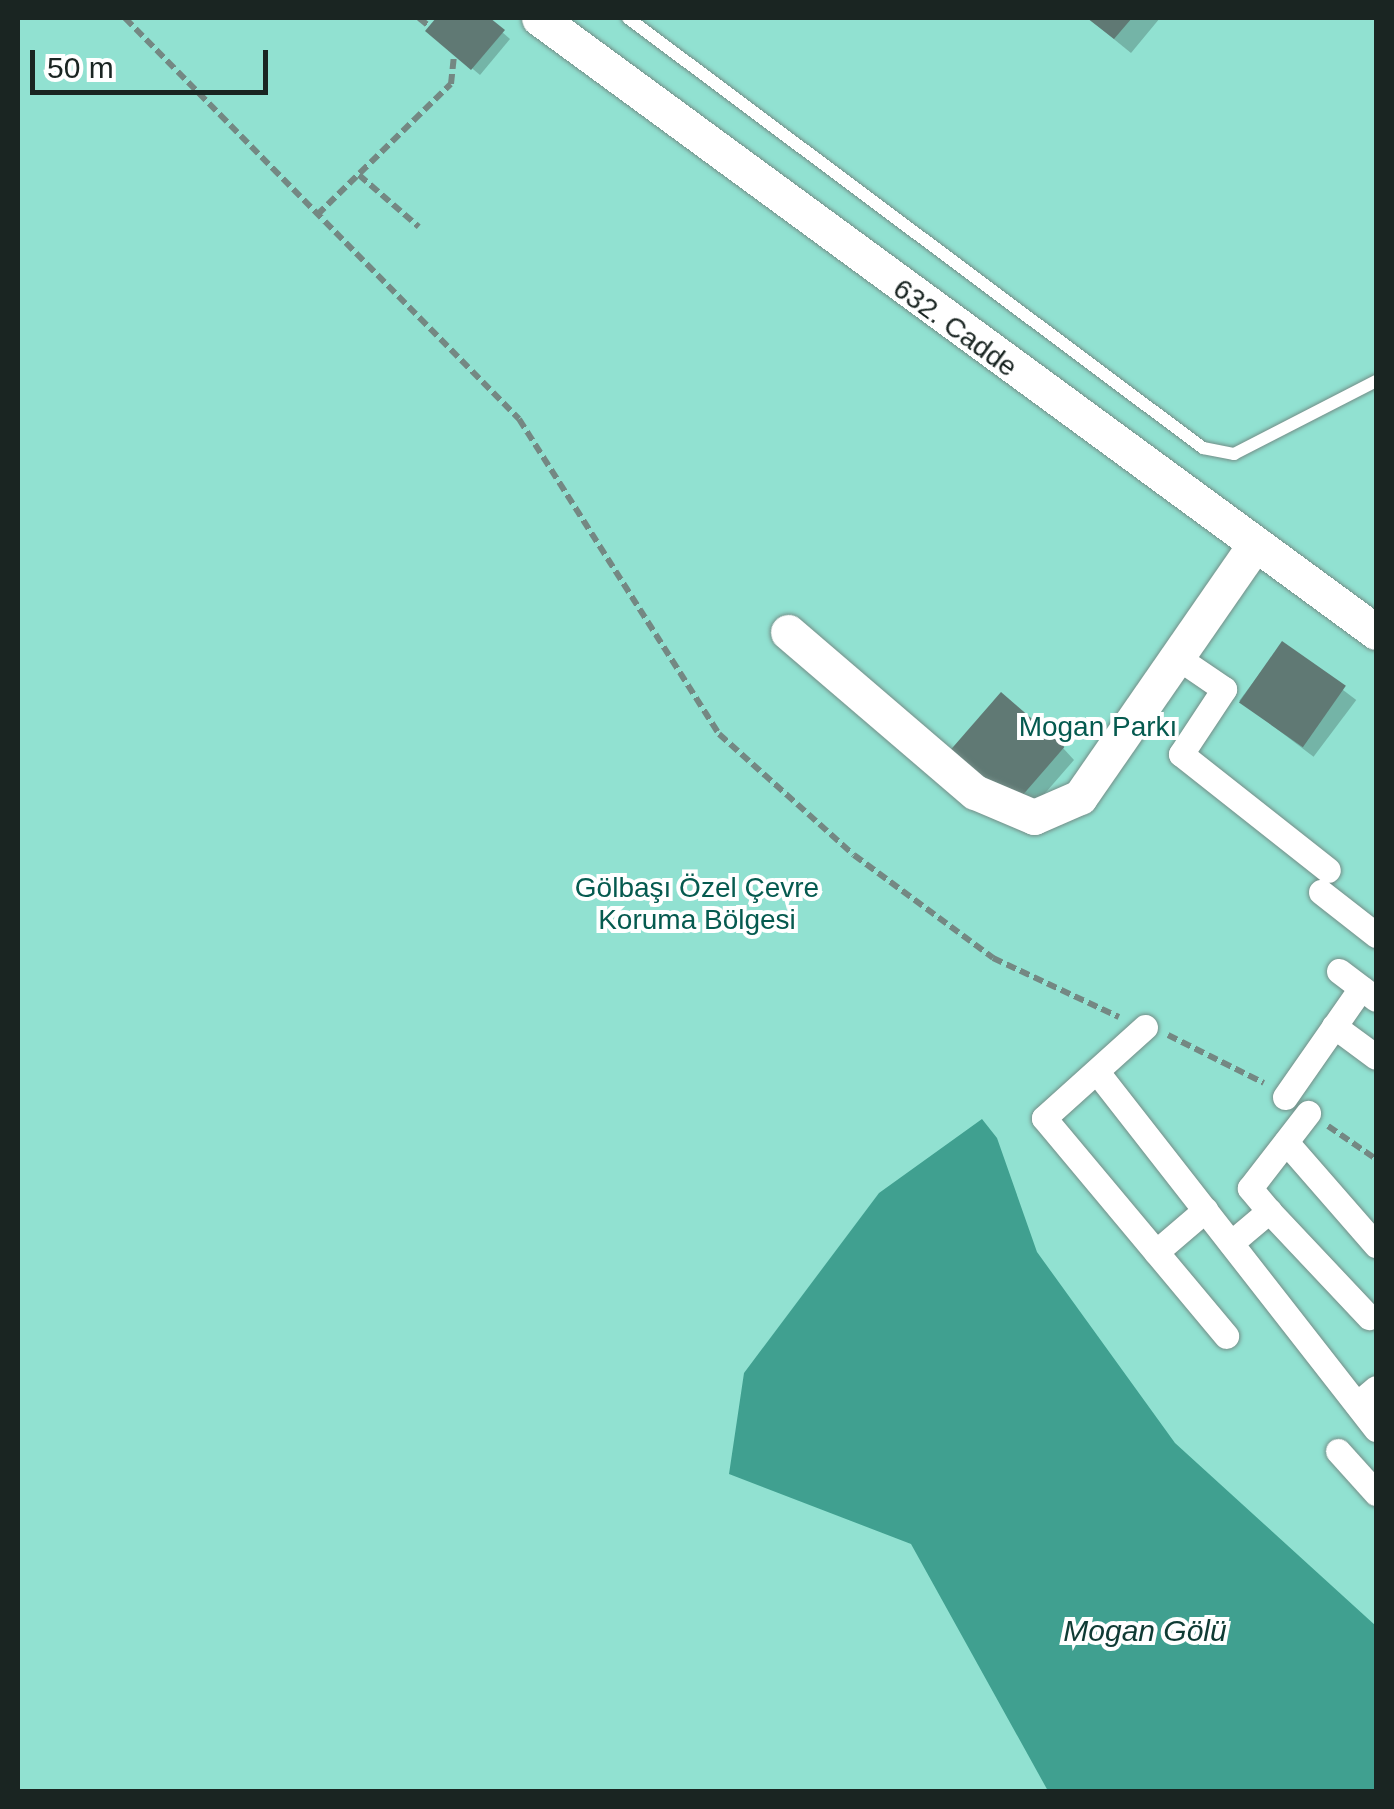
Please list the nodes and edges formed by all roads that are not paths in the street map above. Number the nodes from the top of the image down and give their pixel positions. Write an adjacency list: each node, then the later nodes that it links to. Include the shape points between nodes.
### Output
1 (539, 18): 4 (street, 632. Cadde)
2 (628, 18): 3 (lane, via 1203,448 1234,454)
3 (1376, 381)
4 (1255, 544): 6 (street, 632. Cadde); 7 (street)
5 (788, 632): 7 (street, via 975,792 1034,817 1080,797)
6 (1376, 632)
7 (1177, 657): 8 (street, via 1224,689 1181,754)
8 (1376, 935)
9 (1339, 972): 10 (street)
10 (1369, 994): 12 (street)
11 (1145, 1026): 14 (street)
12 (1334, 1026): 13 (street); 15 (street)
13 (1376, 1057)
14 (1097, 1072): 18 (street); 22 (street, via 1044,1118)
15 (1285, 1096)
16 (1308, 1113): 17 (street)
17 (1286, 1142): 19 (street, via 1250,1188); 21 (street)
18 (1206, 1210): 20 (street); 22 (street)
19 (1269, 1211): 20 (street); 23 (street)
20 (1231, 1242): 25 (street)
21 (1376, 1245)
22 (1156, 1252): 24 (street)
23 (1374, 1317)
24 (1226, 1336)
25 (1367, 1396): 26 (street)
26 (1376, 1429)
27 (1338, 1451): 28 (street)
28 (1376, 1493)

